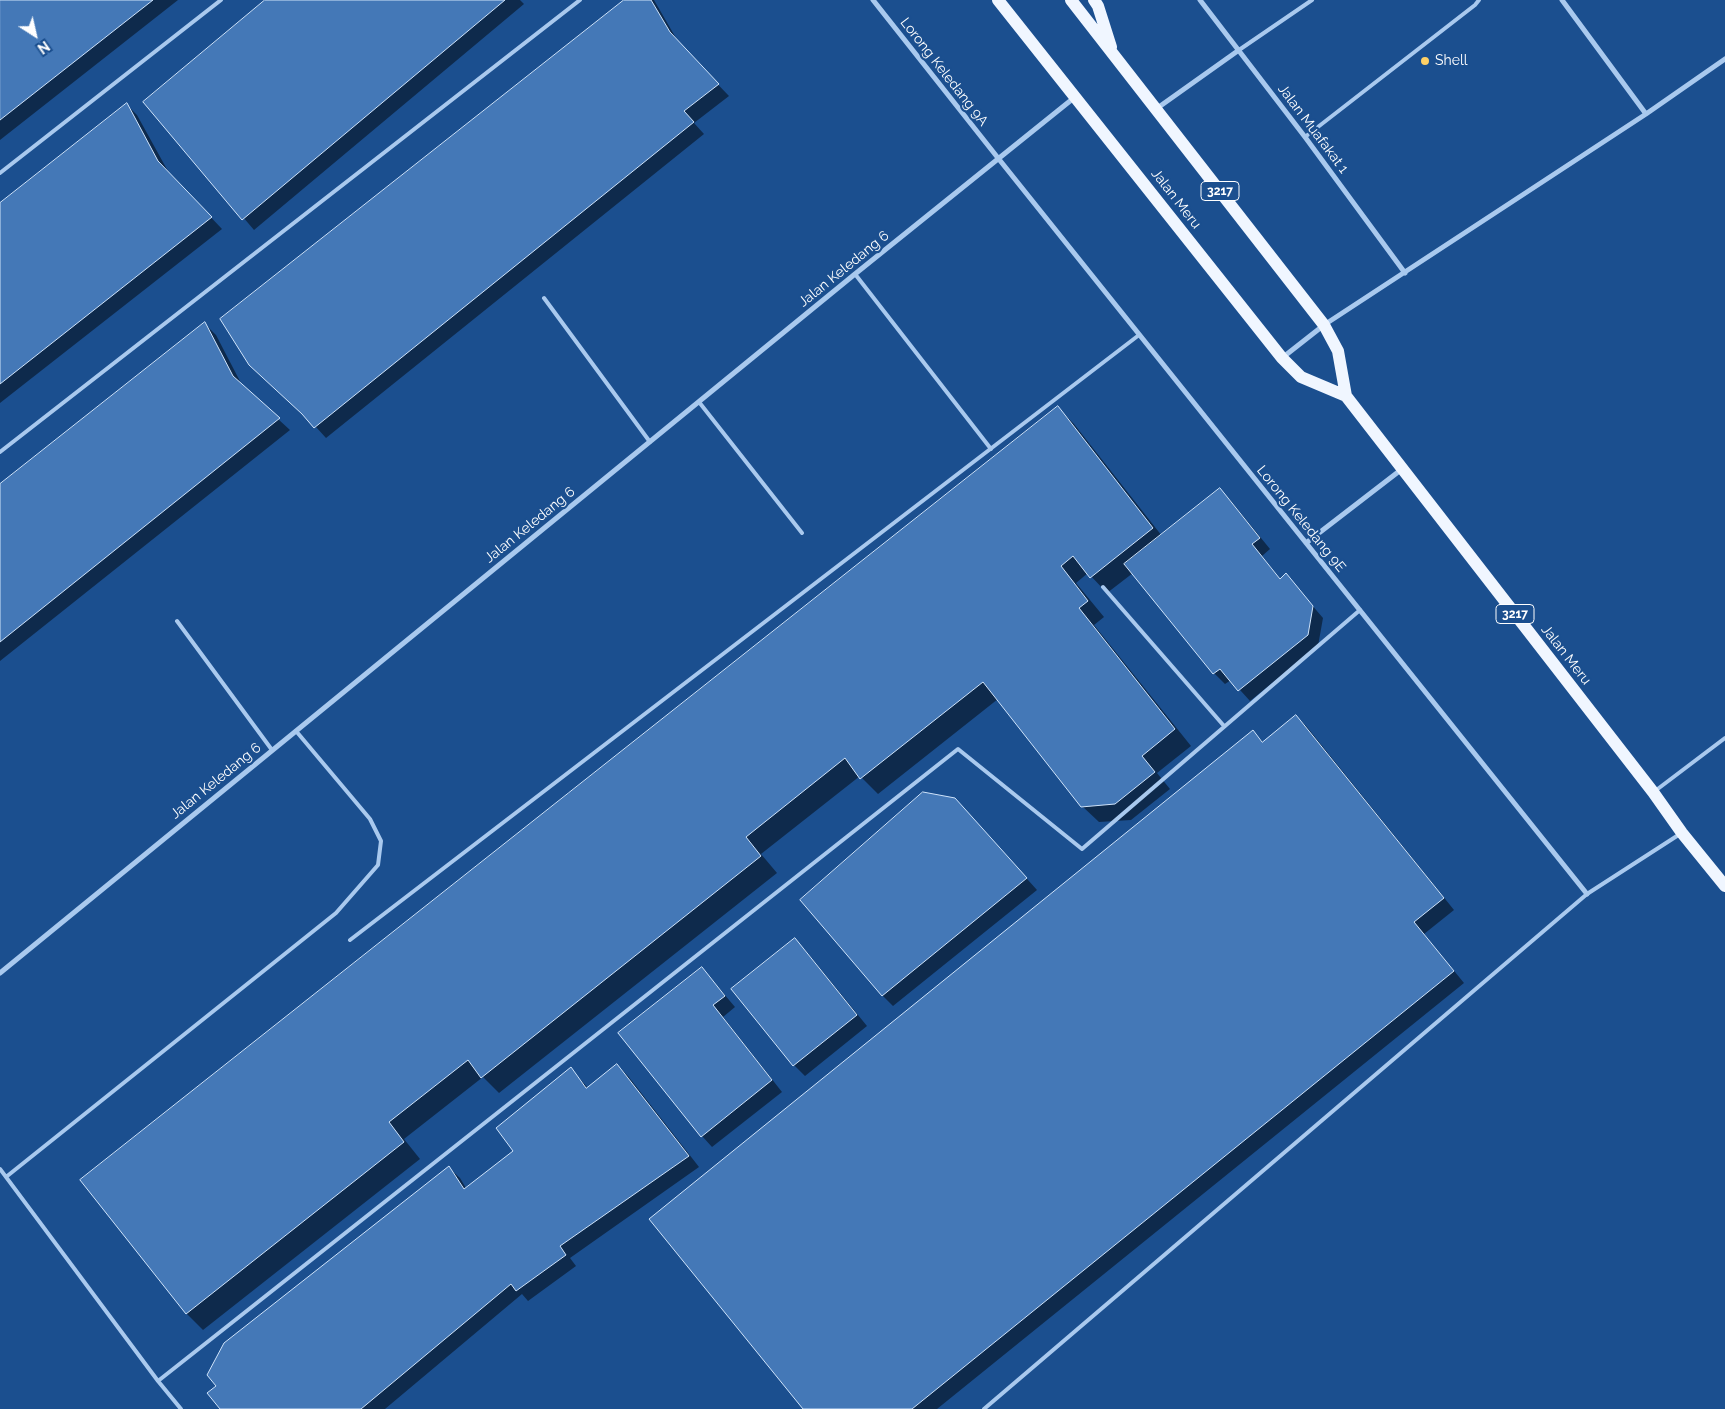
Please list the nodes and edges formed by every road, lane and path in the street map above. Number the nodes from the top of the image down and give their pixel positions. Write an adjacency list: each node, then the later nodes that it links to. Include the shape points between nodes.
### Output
1 (221, 0): 19 (lane)
2 (580, 0): 30 (lane)
3 (873, 0): 18 (street, Lorong Keledang 9A)
4 (998, 0): 14 (main road, Jalan Meru / 3217)
5 (1070, 0): 12 (main road, Jalan Meru / 3217)
6 (1094, 0): 12 (main road)
7 (1200, 0): 11 (street, Jalan Muafakat 1)
8 (1312, 0): 11 (lane)
9 (1479, 0): 17 (lane)
10 (1562, 0): 16 (street)
11 (1239, 50): 15 (street); 17 (street, Jalan Muafakat 1)
12 (1115, 57): 15 (main road, Jalan Meru / 3217)
13 (1725, 59): 16 (street)
14 (1075, 96): 18 (street, Jalan Keledang 6); 25 (main road, Jalan Meru / 3217)
15 (1156, 109): 23 (main road, Jalan Meru / 3217)
16 (1646, 114): 20 (street)
17 (1305, 137): 20 (street, Jalan Muafakat 1)
18 (998, 158): 21 (street, Jalan Keledang 6); 24 (street, Lorong Keledang 9E)
19 (0, 173)
20 (1405, 273): 23 (street)
21 (856, 274): 27 (street, Jalan Keledang 6); 29 (lane)
22 (544, 298): 28 (lane)
23 (1324, 326): 25 (street); 26 (main road, Jalan Meru / 3217, via 1338,351)
24 (1140, 335): 29 (lane); 33 (street, Lorong Keledang 9E)
25 (1282, 358): 26 (main road, Jalan Meru / 3217, via 1301,377)
26 (1346, 396): 31 (main road, Jalan Meru / 3217)
27 (699, 402): 28 (street, Jalan Keledang 6); 32 (lane)
28 (650, 442): 38 (street, Jalan Keledang 6)
29 (991, 449): 45 (lane)
30 (0, 452)
31 (1402, 469): 33 (street); 41 (main road, Jalan Meru / 3217)
32 (802, 533)
33 (1306, 544): 35 (street, Lorong Keledang 9E)
34 (1103, 587): 37 (lane)
35 (1360, 610): 37 (lane); 44 (street, Lorong Keledang 9E)
36 (177, 621): 40 (lane)
37 (1224, 726): 49 (lane, via 1082,849 958,749)
38 (296, 731): 40 (street, Jalan Keledang 6); 48 (lane, via 370,819 381,841 378,865 336,913)
39 (1725, 738): 41 (lane)
40 (272, 750): 46 (street, Jalan Keledang 6)
41 (1653, 792): 42 (main road, Jalan Meru / 3217)
42 (1682, 833): 43 (main road, Jalan Meru / 3217); 44 (lane)
43 (1725, 886)
44 (1588, 894): 51 (lane)
45 (350, 940)
46 (0, 973)
47 (0, 1169): 48 (lane)
48 (6, 1177): 49 (lane)
49 (158, 1381): 50 (lane)
50 (181, 1409)
51 (984, 1409)

